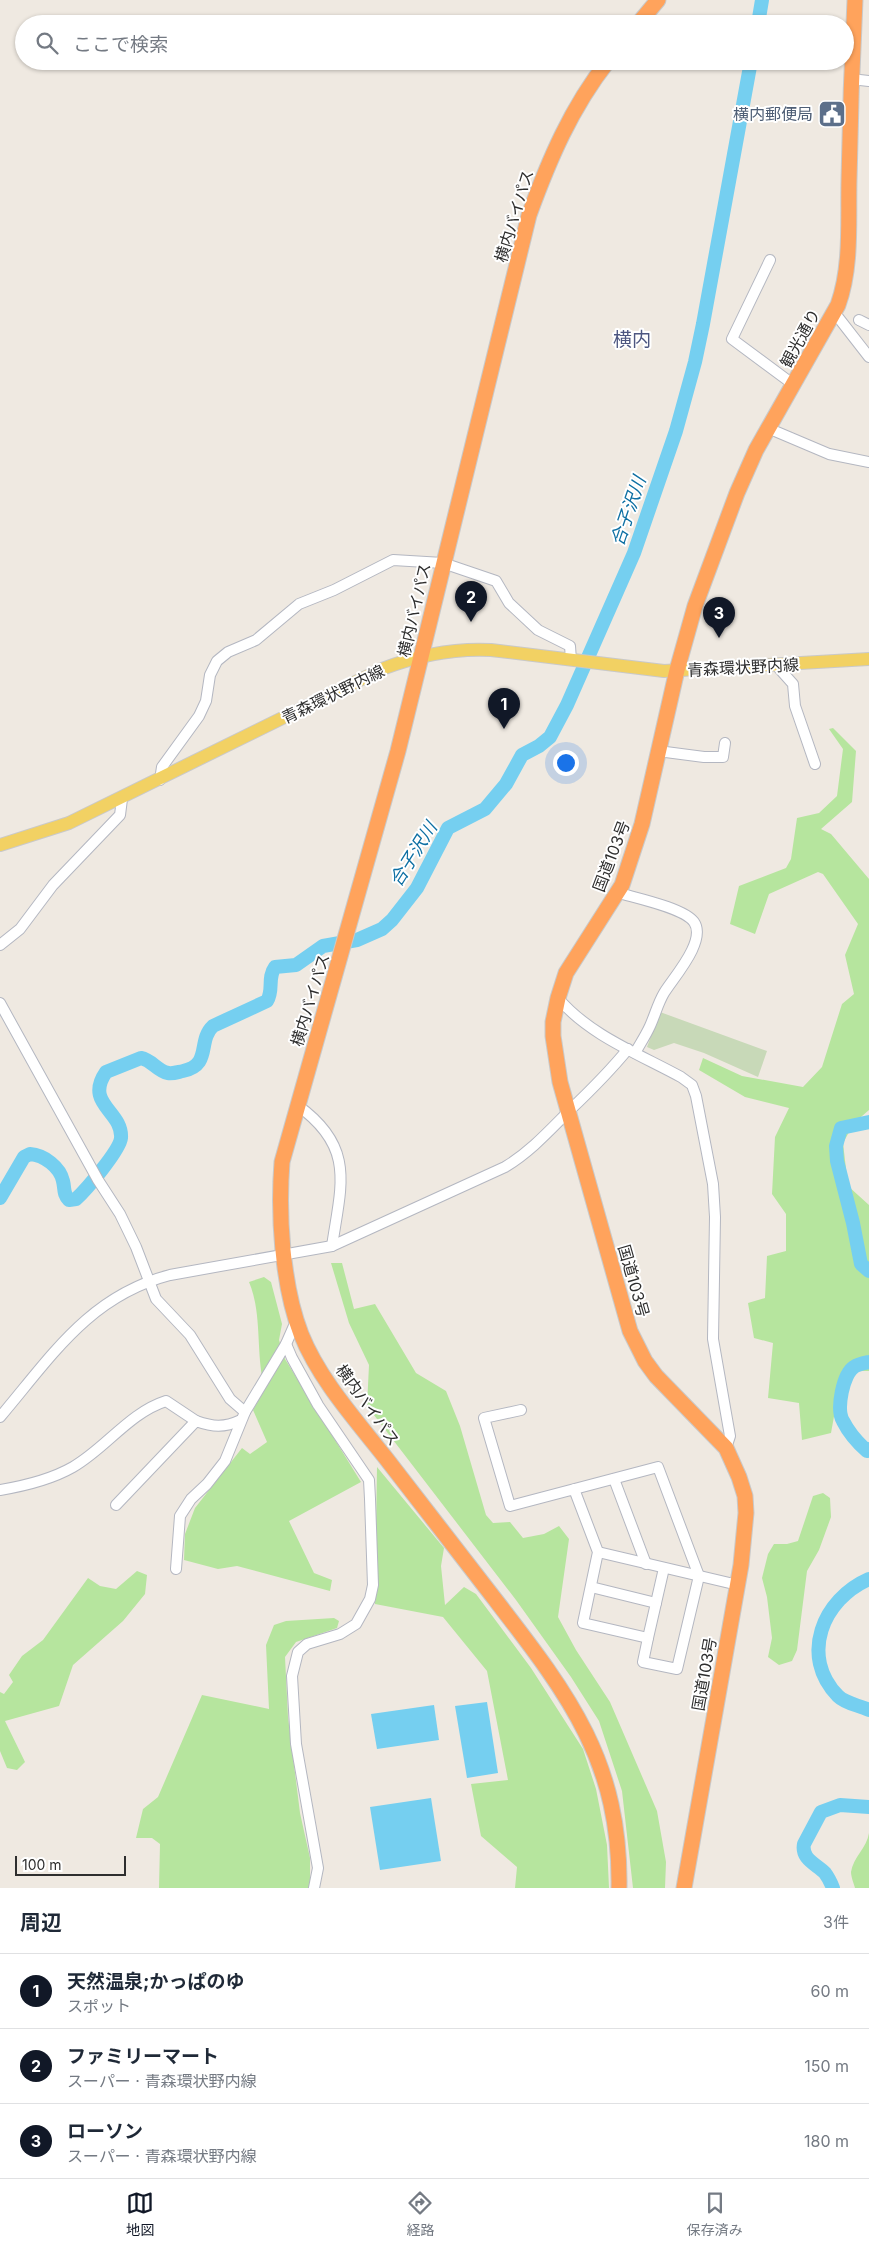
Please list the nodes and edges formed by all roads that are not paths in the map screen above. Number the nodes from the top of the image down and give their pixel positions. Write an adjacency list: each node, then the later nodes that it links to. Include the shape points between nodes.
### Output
1 (658, 0): 3 (highway)
2 (856, 0): 4 (highway, 観光通り)
3 (646, 15)
4 (854, 32)
5 (602, 70): 17 (highway, 横内バイパス, via 558,141 529,215)
6 (852, 70): 7 (highway, 観光通り)
7 (851, 79): 8 (street); 10 (highway, 観光通り, via 846,277)
8 (869, 81)
9 (770, 260): 14 (street, via 732,340)
10 (834, 312): 13 (street); 14 (highway, 観光通り)
11 (859, 320): 12 (street)
12 (869, 325)
13 (869, 357)
14 (794, 385): 15 (highway, 観光通り)
15 (770, 429): 16 (street, via 829,454); 22 (highway, 観光通り, via 756,450 737,493 695,606)
16 (869, 462)
17 (443, 563): 18 (highway, 横内バイパス); 20 (street, via 496,581 509,603 538,630 570,646); 26 (street, via 394,560 383,564 334,590 298,604 256,640 228,652 213,668 206,701 199,716 162,767)
18 (422, 655): 20 (main road, 青森環状野内線, via 466,649); 26 (main road, 青森環状野内線, via 382,669 196,759); 34 (highway, 横内バイパス, via 351,923)
19 (869, 659): 21 (main road, 青森環状野内線)
20 (573, 660): 22 (main road, 青森環状野内線)
21 (776, 665): 22 (main road, 青森環状野内線); 25 (street, via 793,684 795,706)
22 (677, 670): 24 (highway, 国道103号)
23 (725, 743): 24 (street, via 723,757)
24 (658, 751): 29 (highway, 国道103号, via 642,824)
25 (816, 764)
26 (160, 780): 27 (main road, 青森環状野内線)
27 (122, 799): 28 (main road, 青森環状野内線, via 69,823); 30 (street, via 120,815 53,885 20,929)
28 (0, 845)
29 (619, 892): 31 (highway, 国道103号, via 572,962); 33 (street, via 683,914 696,926 691,952 663,994 650,1026)
30 (0, 945)
31 (558, 998): 33 (street, via 589,1028); 35 (highway, 国道103号, via 553,1022 554,1054)
32 (0, 1003): 38 (street, via 124,1222)
33 (632, 1051): 35 (street); 45 (street, via 681,1077 692,1085 696,1096 713,1184 712,1339 730,1436)
34 (298, 1105): 36 (street, via 313,1116 329,1136 337,1154 342,1190); 37 (highway, 横内バイパス, via 282,1162 279,1198)
35 (568, 1112): 36 (street, via 521,1157 505,1167); 45 (highway, 国道103号, via 638,1350 656,1376)
36 (332, 1246): 37 (street)
37 (285, 1253): 38 (street); 39 (highway, 横内バイパス, via 285,1276)
38 (148, 1280): 42 (street, via 156,1299 190,1335); 43 (street, via 110,1300 81,1323)
39 (297, 1320): 40 (street); 60 (highway, 横内バイパス, via 311,1355 346,1408 565,1693 605,1779 614,1812 620,1856)
40 (286, 1344): 42 (street); 59 (street, via 318,1405 369,1480 370,1499 373,1585 363,1612 356,1624 340,1634 307,1644 298,1652 293,1664 296,1744 318,1868)
41 (521, 1410): 47 (street, via 484,1418 510,1506)
42 (243, 1416): 44 (street, via 230,1425 212,1427); 53 (street, via 225,1461 180,1516)
43 (0, 1418)
44 (196, 1421): 48 (street, via 166,1401 157,1404 121,1427 72,1467); 49 (street)
45 (726, 1448): 55 (highway, 国道103号, via 745,1496)
46 (614, 1479): 47 (street); 51 (street); 54 (street, via 658,1467)
47 (574, 1489): 50 (street)
48 (0, 1490)
49 (116, 1505)
50 (598, 1552): 51 (street); 56 (street)
51 (646, 1564): 52 (street)
52 (664, 1568): 54 (street); 57 (street)
53 (176, 1569)
54 (699, 1576): 55 (street); 58 (street, via 677,1670 643,1662)
55 (738, 1585): 61 (highway, 国道103号)
56 (590, 1588): 57 (street); 58 (street, via 583,1623)
57 (656, 1603): 58 (street)
58 (648, 1638)
59 (314, 1888)
60 (619, 1888)
61 (684, 1888)

